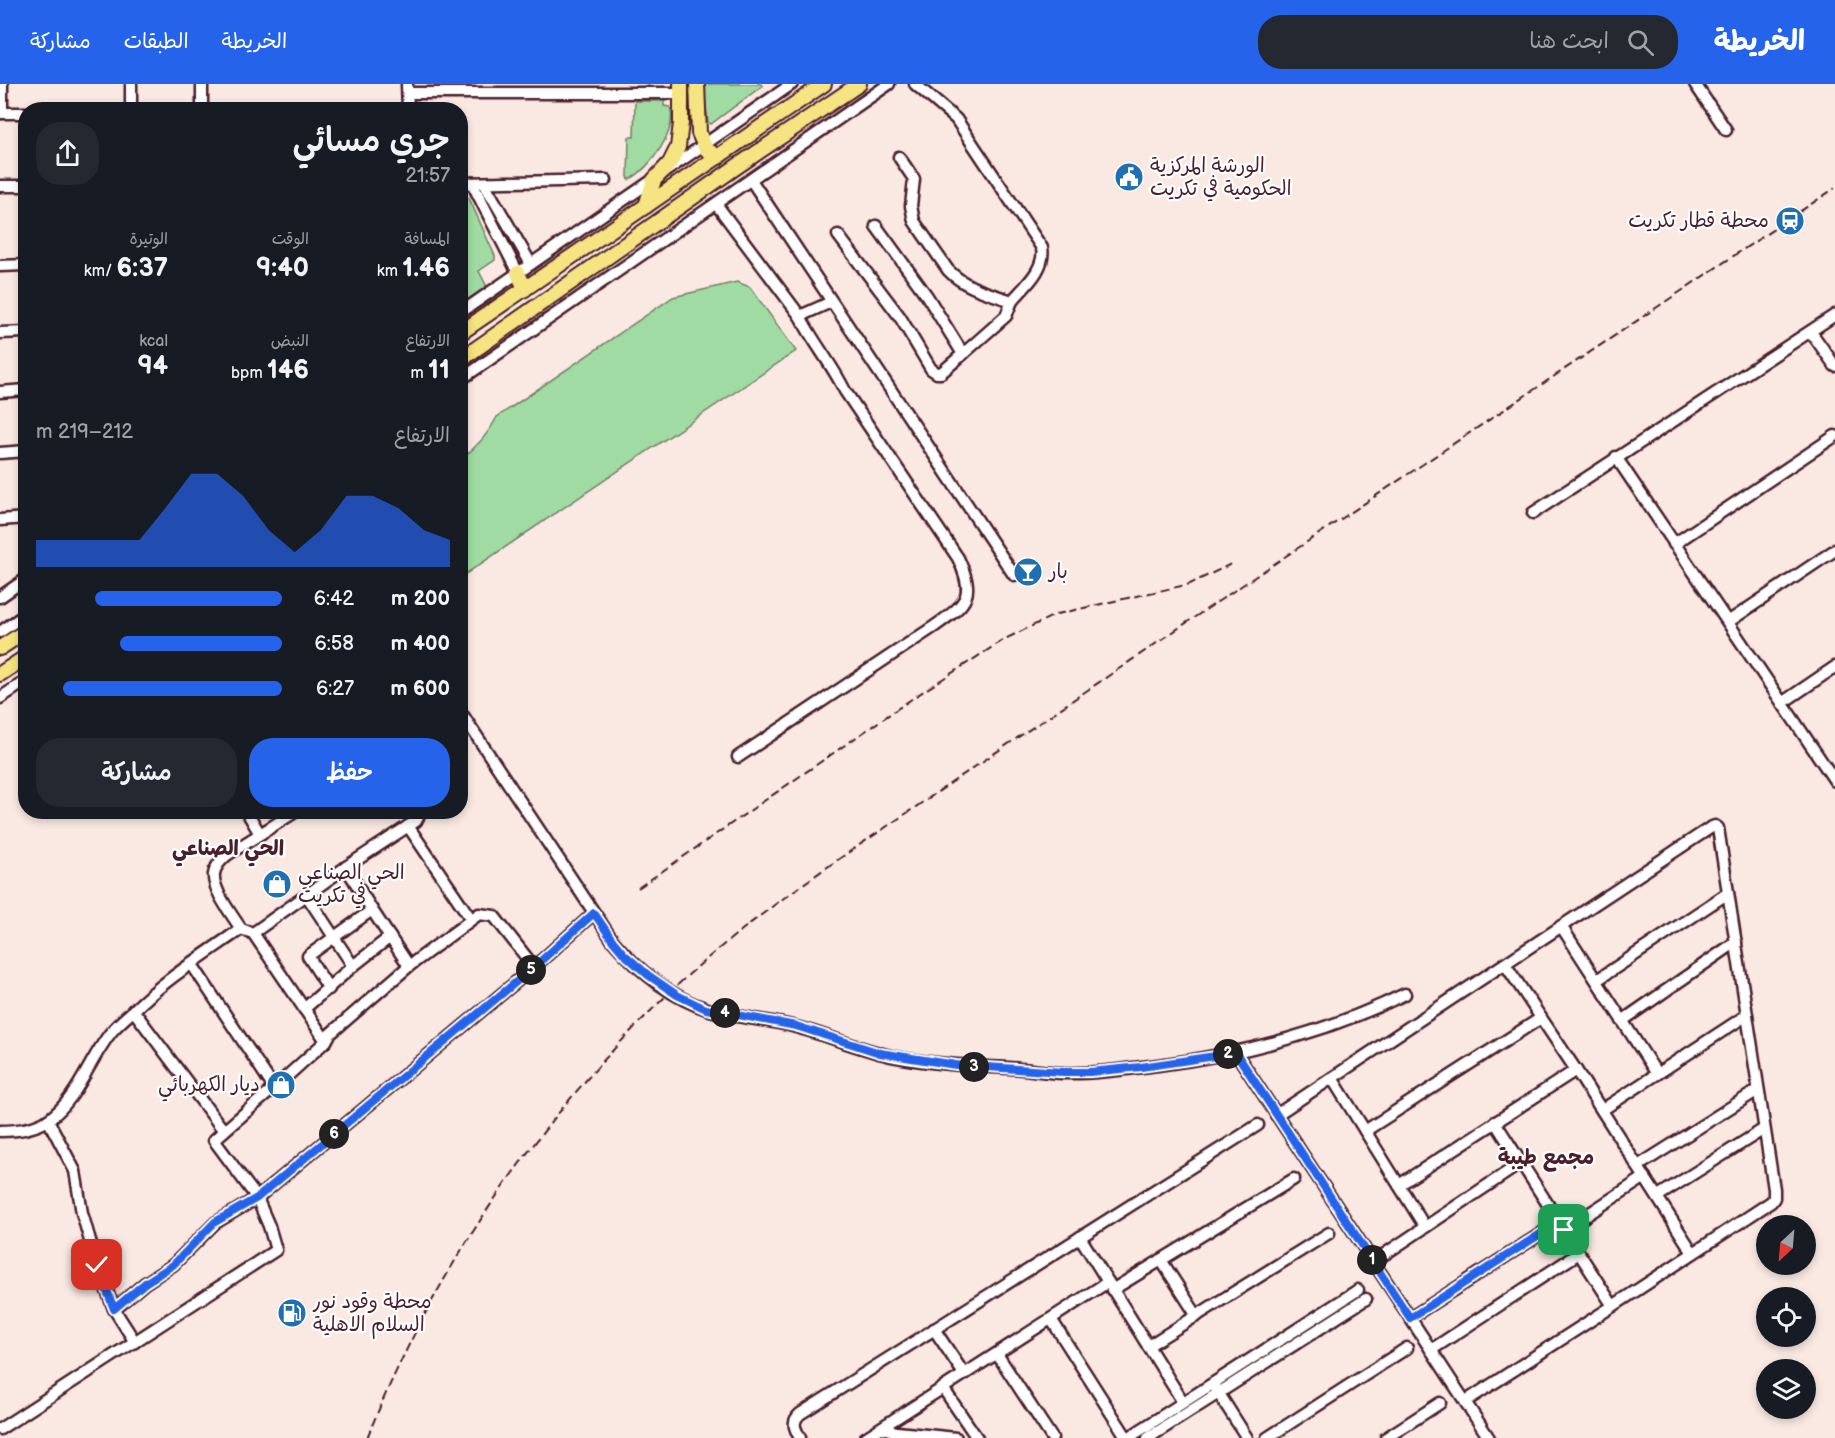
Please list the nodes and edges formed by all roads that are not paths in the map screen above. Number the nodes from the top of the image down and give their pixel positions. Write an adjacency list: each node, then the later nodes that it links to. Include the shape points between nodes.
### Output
1 (2, 84): 17 (street)
2 (131, 84): 15 (street)
3 (202, 84): 16 (street)
4 (698, 84): 20 (main road, via 698,126)
5 (792, 84): 20 (street)
6 (824, 84): 21 (main road)
7 (859, 84): 49 (main road)
8 (889, 84): 25 (street)
9 (915, 84): 40 (street, via 954,117 1042,249 1039,268)
10 (1695, 84): 19 (street)
11 (589, 88): 12 (street); 14 (street)
12 (681, 88): 24 (main road, via 678,147)
13 (407, 89): 14 (street)
14 (499, 89)
15 (131, 102)
16 (202, 102)
17 (1, 113): 18 (street)
18 (18, 113)
19 (1726, 130)
20 (703, 145): 21 (main road); 24 (street)
21 (718, 157): 32 (main road)
22 (899, 157): 40 (street, via 914,179 911,206 915,221 948,270 970,286)
23 (606, 180): 27 (street)
24 (654, 180): 32 (main road); 35 (street)
25 (751, 180): 31 (street); 41 (street)
26 (468, 183): 27 (street)
27 (484, 183): 35 (street)
28 (0, 186): 29 (street)
29 (18, 186)
30 (468, 186): 38 (street)
31 (716, 204): 44 (street); 52 (street)
32 (646, 206): 39 (main road)
33 (876, 226): 50 (street)
34 (838, 235): 50 (street, via 900,317 931,369 941,373)
35 (531, 264): 38 (street)
36 (18, 265): 37 (street)
37 (0, 266)
38 (518, 273): 39 (main road); 42 (street)
39 (525, 289): 45 (main road)
40 (1012, 301): 50 (street, via 1006,316)
41 (831, 302): 44 (street); 64 (street)
42 (468, 307)
43 (1835, 315): 47 (street)
44 (800, 316): 79 (street, via 845,391 958,558 968,594 961,607 936,626)
45 (468, 328)
46 (18, 332): 48 (street)
47 (1811, 332): 51 (street); 58 (street)
48 (0, 333)
49 (468, 354)
50 (963, 354)
51 (1835, 366)
52 (468, 374)
53 (18, 391): 54 (street)
54 (0, 392)
55 (1835, 436): 62 (street)
56 (18, 452): 57 (street)
57 (0, 453)
58 (1616, 457): 59 (street); 62 (street)
59 (1533, 513)
60 (18, 519): 61 (street)
61 (0, 520)
62 (1674, 544): 68 (street)
63 (1835, 550): 68 (street)
64 (1014, 575)
65 (18, 585): 66 (street)
66 (0, 597)
67 (18, 620): 69 (street)
68 (1728, 622): 77 (street)
69 (0, 632)
70 (18, 636): 71 (main road)
71 (0, 648)
72 (18, 662): 74 (main road)
73 (1835, 667): 77 (street)
74 (0, 674)
75 (18, 686): 76 (street)
76 (0, 698)
77 (1782, 703): 80 (street)
78 (468, 723): 90 (street)
79 (738, 757)
80 (1835, 781)
81 (251, 819): 85 (street)
82 (284, 819): 85 (street)
83 (417, 819): 84 (street)
84 (408, 826): 86 (street); 91 (street)
85 (260, 834): 93 (street, via 220,861 214,875 216,886)
86 (346, 867): 88 (street); 89 (street)
87 (1728, 893): 92 (street, via 1720,831 1712,826); 97 (street); 103 (street)
88 (307, 896): 94 (street); 95 (street)
89 (372, 910): 95 (street); 96 (street)
90 (594, 913): 102 (street); 112 (street, via 624,954 677,995 706,1009 796,1026 880,1053 956,1065 1090,1072)
91 (471, 919): 101 (street); 102 (street, via 479,914 494,916)
92 (1561, 926): 99 (street); 103 (street)
93 (241, 929): 94 (street); 98 (street)
94 (253, 933): 107 (street)
95 (334, 938): 100 (street); 104 (street, via 308,956)
96 (390, 938): 100 (street); 101 (street)
97 (1736, 942): 108 (street); 110 (street)
98 (191, 963): 106 (street); 116 (street)
99 (1505, 964): 109 (street); 115 (street)
100 (354, 966): 104 (street)
101 (409, 966): 111 (street)
102 (534, 967): 133 (street)
103 (1597, 980): 110 (street)
104 (329, 989): 107 (street)
105 (1405, 994): 112 (street, via 1338,1023)
106 (133, 1010): 120 (street, via 112,1032 68,1102); 125 (street)
107 (304, 1010): 111 (street)
108 (1747, 1015): 114 (street); 117 (street)
109 (1541, 1018): 113 (street); 126 (street)
110 (1622, 1021): 114 (street)
111 (326, 1041): 116 (street)
112 (1236, 1053): 119 (street)
113 (1576, 1070): 118 (street); 121 (street)
114 (1657, 1074): 118 (street)
115 (1332, 1078): 119 (street); 126 (street)
116 (274, 1088): 125 (street)
117 (1758, 1090): 123 (street); 128 (street)
118 (1602, 1110): 128 (street)
119 (1276, 1114): 141 (street)
120 (48, 1120): 124 (street, via 33,1127); 146 (street, via 75,1171 82,1213)
121 (1495, 1122): 127 (street); 131 (street)
122 (1258, 1125): 137 (street)
123 (1764, 1129): 132 (street); 139 (street, via 1774,1198)
124 (0, 1131)
125 (224, 1131): 133 (street, via 214,1140)
126 (1365, 1131): 131 (street)
127 (1521, 1163): 134 (street); 135 (street)
128 (1638, 1166): 129 (street)
129 (1646, 1177): 132 (street); 134 (street)
130 (1294, 1179): 140 (street)
131 (1400, 1185): 135 (street)
132 (1658, 1196): 139 (street)
133 (257, 1198): 146 (street, via 215,1222 173,1265); 151 (street, via 276,1250)
134 (1562, 1226): 138 (street); 148 (street)
135 (1425, 1227): 141 (street)
136 (1329, 1233): 147 (street)
137 (1080, 1237): 142 (street); 150 (street)
138 (1579, 1253): 145 (street); 154 (street)
139 (1694, 1253): 145 (street)
140 (1161, 1260): 142 (street); 147 (street)
141 (1373, 1262): 148 (street)
142 (1110, 1286): 149 (street); 152 (street)
143 (1358, 1290): 158 (street)
144 (1366, 1299): 158 (street)
145 (1613, 1306): 159 (street)
146 (114, 1309): 151 (street)
147 (1197, 1316): 152 (street)
148 (1410, 1318): 154 (street)
149 (1051, 1319): 155 (street); 170 (street)
150 (934, 1329): 156 (street); 165 (street, via 800,1414 794,1424)
151 (135, 1342): 163 (street)
152 (1148, 1346): 160 (street)
153 (1407, 1348): 173 (street)
154 (1431, 1350): 159 (street)
155 (997, 1354): 156 (street); 169 (street)
156 (964, 1374): 157 (street)
157 (943, 1388): 162 (street); 168 (street)
158 (1215, 1388): 160 (street); 164 (street); 172 (street)
159 (1466, 1401): 175 (street)
160 (1183, 1402): 170 (street)
161 (1440, 1403): 174 (street)
162 (882, 1428): 166 (street); 167 (street)
163 (0, 1429)
164 (1166, 1433): 171 (street)
165 (800, 1438)
166 (865, 1438)
167 (956, 1438)
168 (975, 1438)
169 (1052, 1438)
170 (1127, 1438)
171 (1148, 1438)
172 (1247, 1438)
173 (1267, 1438)
174 (1386, 1438)
175 (1489, 1438)

